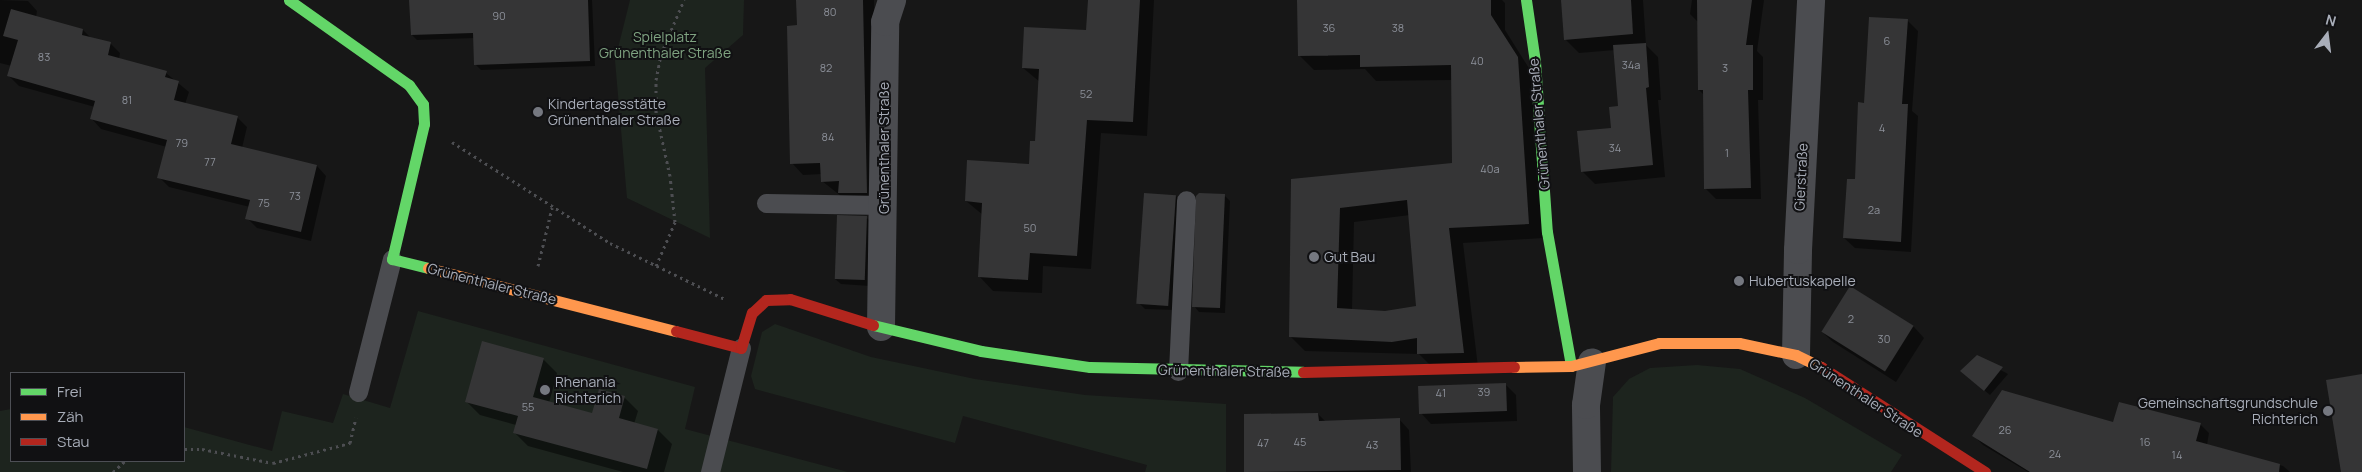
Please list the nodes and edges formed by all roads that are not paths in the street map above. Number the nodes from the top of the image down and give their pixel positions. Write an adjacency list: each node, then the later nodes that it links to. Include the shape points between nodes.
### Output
1 (290, 0): 8 (street, via 409,84 423,104 424,124)
2 (892, 0): 7 (street, Grünenthaler Straße, via 885,22)
3 (1526, 0): 12 (street, Grünenthaler Straße, via 1535,62 1548,232)
4 (1811, 0): 11 (street, Gierstraße, via 1798,240)
5 (1186, 200): 13 (lane)
6 (766, 203): 7 (lane)
7 (883, 205): 9 (street, Grünenthaler Straße)
8 (392, 259): 10 (street, Grünenthaler Straße); 14 (lane)
9 (881, 327): 10 (street, Grünenthaler Straße, via 790,299 766,300 752,313); 13 (street, Grünenthaler Straße, via 990,352 1090,367)
10 (741, 348): 15 (lane)
11 (1796, 355): 12 (street, Grünenthaler Straße, via 1739,343 1659,343); 17 (street, Grünenthaler Straße, via 1830,372)
12 (1582, 364): 13 (street, Grünenthaler Straße, via 1338,372); 16 (street, Grünenthaler Straße)
13 (1178, 371)
14 (358, 392)
15 (710, 472)
16 (1587, 472)
17 (1985, 472)

